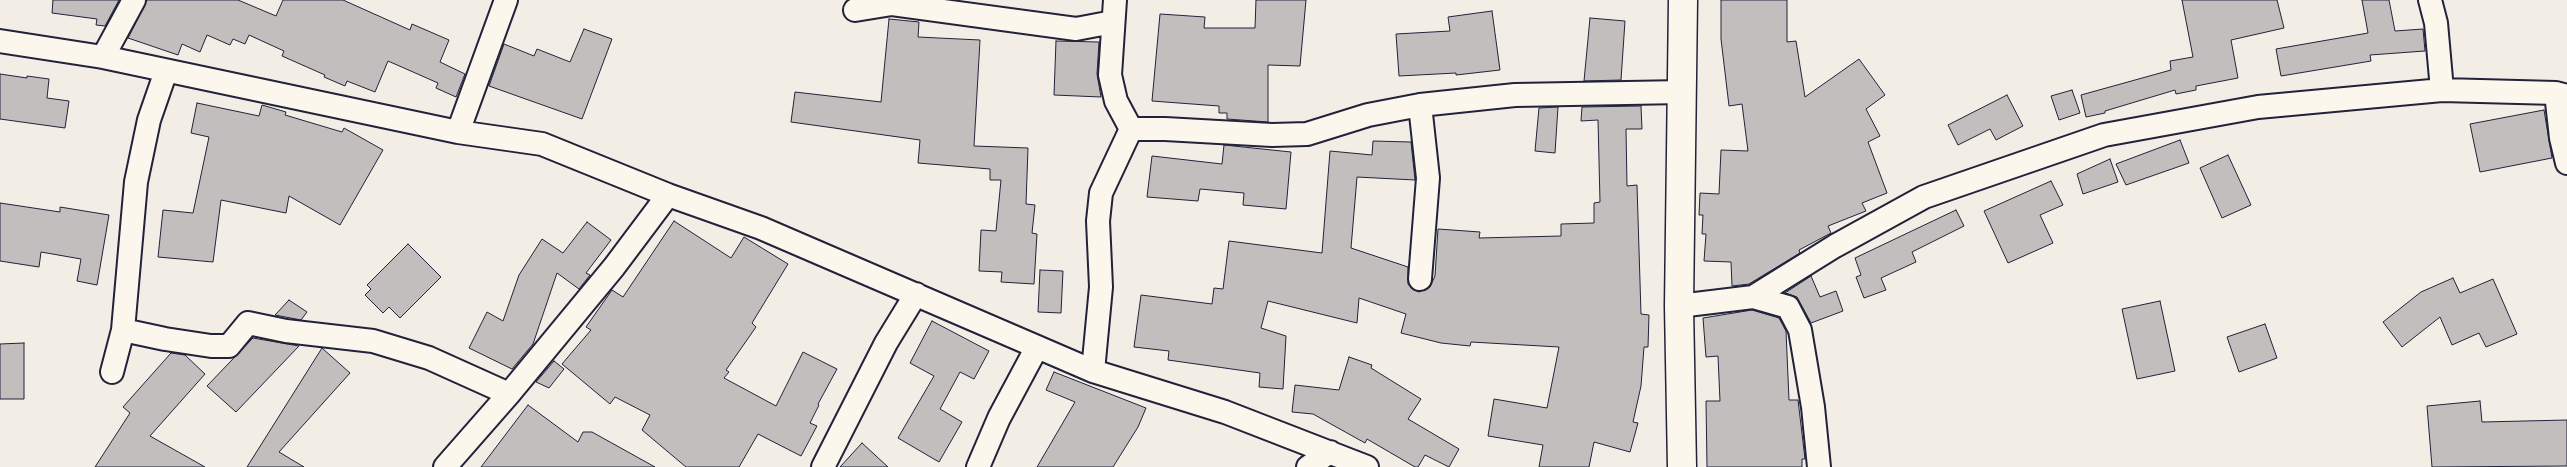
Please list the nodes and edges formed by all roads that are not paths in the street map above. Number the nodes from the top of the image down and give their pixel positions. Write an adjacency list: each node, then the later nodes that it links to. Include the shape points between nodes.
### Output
1 (134, 0): 8 (street)
2 (506, 0): 15 (street)
3 (1683, 0): 11 (main road)
4 (2430, 0): 10 (street, via 2436,23)
5 (855, 10): 6 (street, via 892,4 1076,28)
6 (1114, 11): 14 (street, via 1110,74 1116,102)
7 (0, 41): 8 (street)
8 (103, 57): 9 (street)
9 (166, 70): 15 (street); 22 (street, via 149,120 136,182)
10 (2442, 90): 12 (street); 20 (street, via 2258,107 2104,135 1924,197 1834,246)
11 (1683, 92): 13 (street, via 1515,95); 21 (main road)
12 (2562, 95): 16 (street, via 2561,138)
13 (1420, 105): 14 (street, via 1368,115 1307,134 1272,136 1165,128); 18 (street, via 1428,178)
14 (1131, 129): 24 (street, via 1101,193 1098,220 1101,286)
15 (458, 132): 17 (street, via 542,144)
16 (2567, 163)
17 (668, 195): 19 (street, via 761,228); 26 (street)
18 (1420, 279)
19 (916, 294): 23 (street); 29 (street, via 886,343)
20 (1753, 297): 21 (street); 34 (street, via 1788,307 1800,330)
21 (1679, 306): 33 (main road)
22 (123, 330): 25 (street); 26 (street, via 211,346 229,346 248,323 286,331 373,341 429,358)
23 (1037, 347): 24 (street); 30 (street, via 999,418)
24 (1093, 371): 27 (street, via 1225,412)
25 (112, 372)
26 (509, 394): 28 (street)
27 (1330, 452): 31 (street); 32 (street)
28 (444, 467)
29 (823, 467)
30 (978, 467)
31 (1308, 467)
32 (1367, 467)
33 (1682, 467)
34 (1819, 467)

